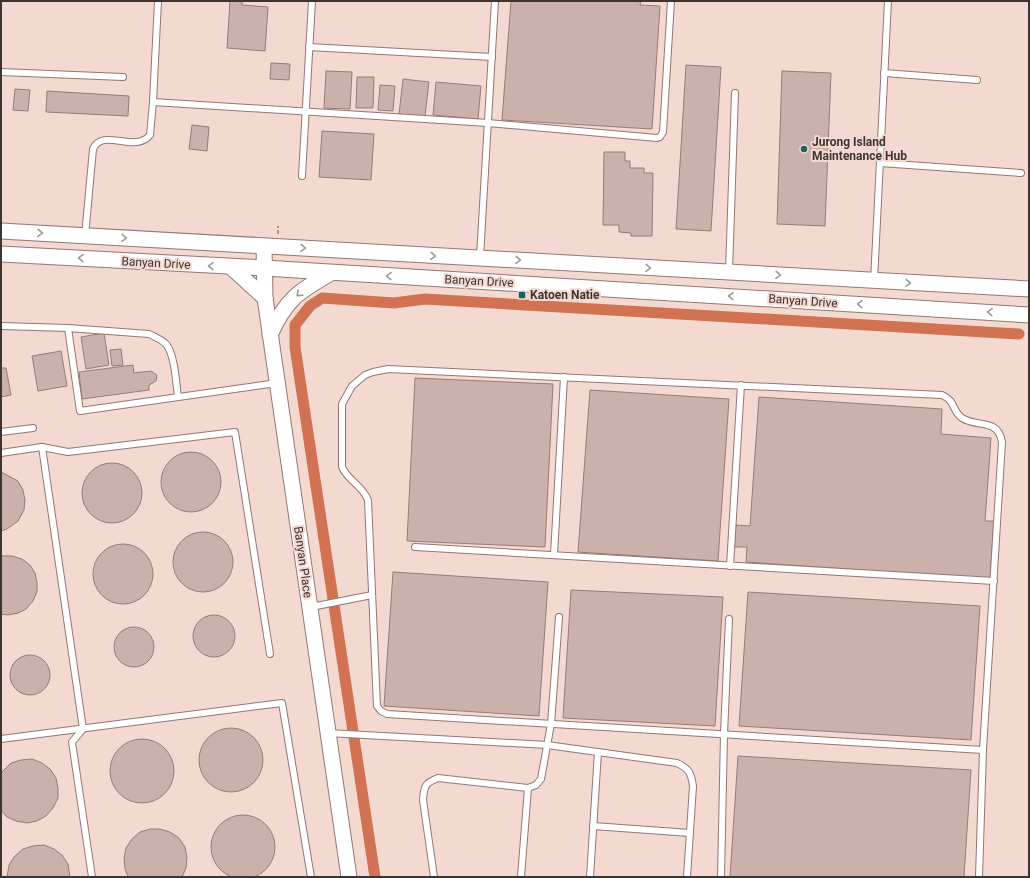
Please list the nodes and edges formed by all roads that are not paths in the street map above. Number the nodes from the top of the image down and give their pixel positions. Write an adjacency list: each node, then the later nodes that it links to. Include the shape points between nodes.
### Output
1 (158, 1): 13 (lane)
2 (312, 1): 6 (lane)
3 (495, 1): 7 (lane)
4 (671, 1): 15 (lane, via 663,132 660,137)
5 (888, 1): 9 (lane)
6 (309, 47): 7 (lane); 14 (lane)
7 (492, 57): 15 (lane)
8 (1, 72): 10 (lane)
9 (884, 73): 11 (lane); 16 (lane)
10 (124, 77)
11 (978, 80)
12 (735, 93): 26 (lane)
13 (153, 102): 14 (lane); 20 (lane, via 150,135 147,139 136,143 102,140 95,144)
14 (306, 112): 15 (lane); 18 (lane)
15 (488, 123): 23 (lane)
16 (880, 164): 17 (lane); 28 (lane)
17 (1021, 173)
18 (302, 176)
19 (1, 231): 20 (street, Banyan Drive, one-way to 20)
20 (85, 236): 21 (street, Banyan Drive, one-way to 21)
21 (264, 246): 23 (street, Banyan Drive, one-way to 23); 25 (street, Banyan Place)
22 (1, 254): 24 (street, Banyan Drive, one-way to 22)
23 (480, 258): 26 (street, Banyan Drive, one-way to 26)
24 (231, 267): 25 (street, Banyan Drive); 30 (street)
25 (264, 268): 27 (street, Banyan Drive); 30 (street, Banyan Place)
26 (729, 272): 28 (street, Banyan Drive, one-way to 28)
27 (332, 273): 31 (street, Banyan Drive, one-way to 27); 34 (street, one-way to 34, via 305,288 288,304)
28 (874, 281): 29 (street, Banyan Drive, one-way to 29)
29 (1029, 289)
30 (265, 298): 34 (street, Banyan Place)
31 (1029, 315)
32 (1, 326): 33 (lane)
33 (68, 328): 38 (lane, via 149,334 160,339 172,354); 38 (lane, via 80,411)
34 (270, 335): 36 (street, Banyan Place)
35 (564, 377): 37 (lane); 44 (lane); 47 (lane, via 388,369 365,375 352,386 342,404 342,467 368,500)
36 (277, 383): 38 (lane); 48 (street, Banyan Place)
37 (741, 385): 45 (lane); 46 (lane, via 942,395 954,404 958,414 963,418 996,428 1001,434 1002,442)
38 (178, 397)
39 (33, 428): 40 (lane)
40 (1, 432)
41 (42, 447): 42 (lane); 51 (lane, via 68,452 235,432); 53 (lane)
42 (1, 453)
43 (415, 547): 44 (lane)
44 (554, 555): 45 (lane)
45 (730, 566): 46 (lane)
46 (994, 581): 58 (lane)
47 (372, 595): 48 (lane); 52 (lane, via 377,706 381,711 387,714)
48 (316, 606): 54 (street, Banyan Place)
49 (559, 617): 52 (lane)
50 (729, 619): 55 (lane)
51 (270, 654)
52 (551, 724): 55 (lane); 57 (lane)
53 (83, 729): 56 (lane); 63 (lane, via 72,742); 64 (lane, via 282,703)
54 (334, 734): 57 (lane); 65 (street, Banyan Place)
55 (724, 734): 58 (lane); 70 (lane)
56 (1, 739)
57 (547, 745): 59 (lane); 60 (lane, via 541,779 536,785)
58 (983, 750): 71 (lane)
59 (598, 752): 61 (lane); 62 (lane, via 677,762 687,768 692,775 693,786)
60 (528, 788): 66 (lane, via 438,778 429,782 424,788 423,800); 67 (lane)
61 (594, 826): 62 (lane); 68 (lane)
62 (690, 833): 69 (lane)
63 (92, 877)
64 (311, 877)
65 (349, 877)
66 (434, 877)
67 (521, 877)
68 (590, 877)
69 (687, 877)
70 (721, 877)
71 (979, 877)

